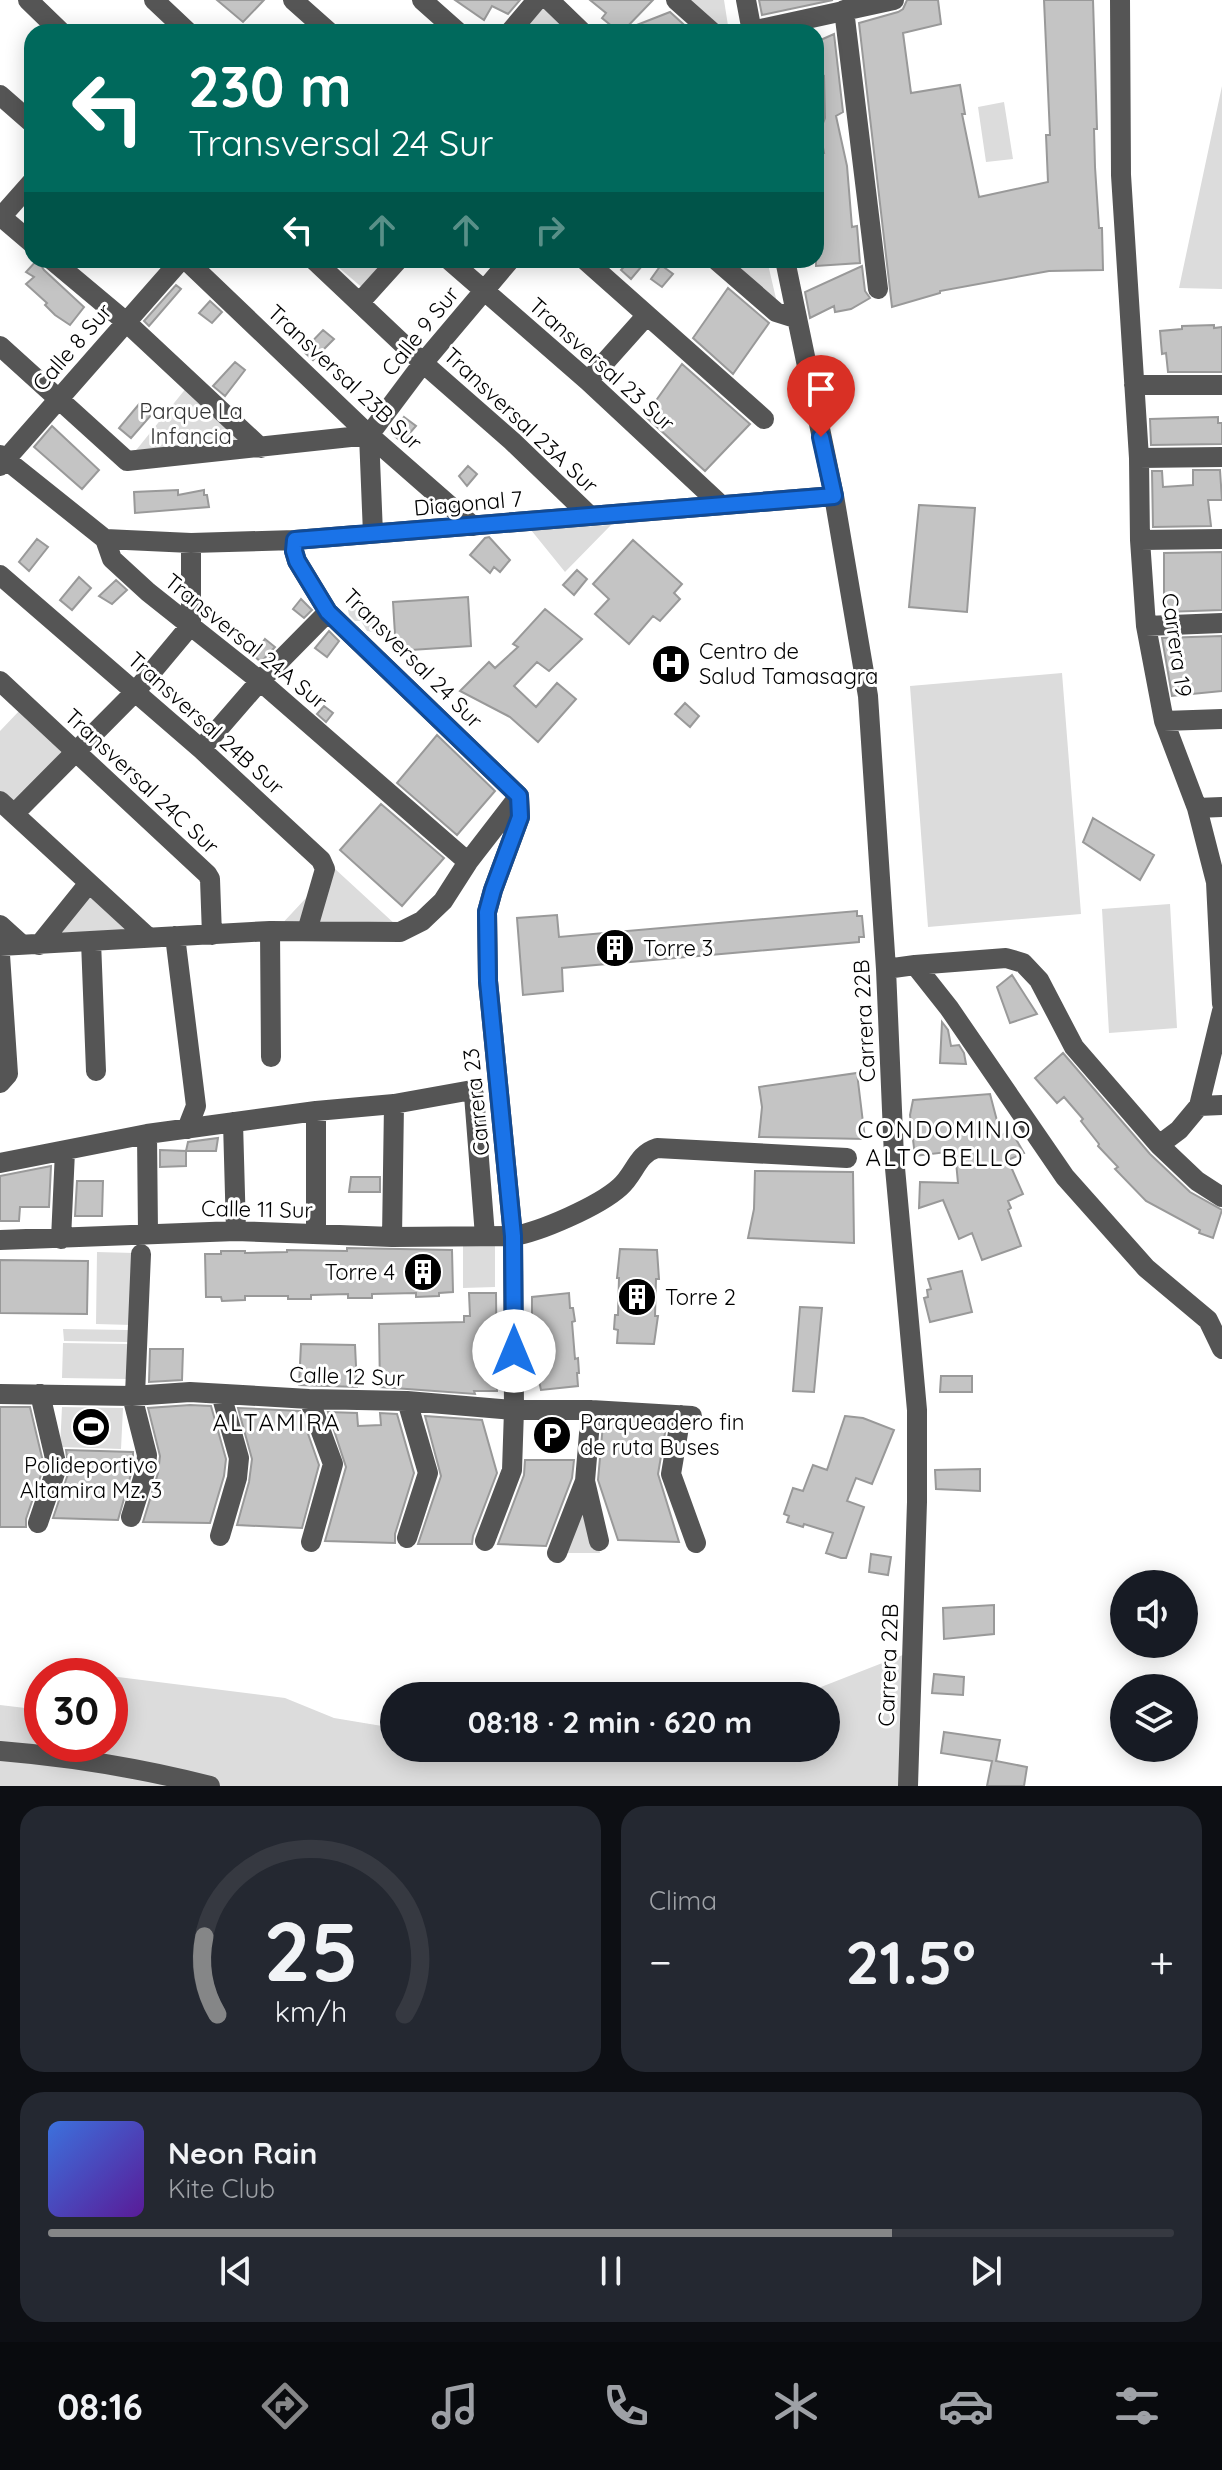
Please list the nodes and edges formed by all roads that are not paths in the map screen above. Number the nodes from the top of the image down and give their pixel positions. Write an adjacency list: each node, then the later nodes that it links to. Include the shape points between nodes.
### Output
1 (28, 0): 12 (street)
2 (154, 0): 13 (street)
3 (293, 0): 14 (street)
4 (422, 0): 15 (street)
5 (537, 0): 16 (street)
6 (549, 0): 17 (street)
7 (676, 0): 18 (street)
8 (746, 0): 19 (street)
9 (894, 0): 11 (street)
10 (1120, 0): 45 (street, Carrera 19, via 1121,175)
11 (844, 10): 20 (street); 36 (street)
12 (53, 24)
13 (173, 24)
14 (320, 24)
15 (449, 24)
16 (517, 24)
17 (574, 24)
18 (703, 24)
19 (749, 24)
20 (781, 24)
21 (0, 95): 22 (street)
22 (24, 116)
23 (24, 191): 24 (street)
24 (0, 217): 25 (street)
25 (24, 236)
26 (62, 268): 41 (street)
27 (177, 268): 41 (street, Calle 8 Sur)
28 (192, 268): 49 (street, Transversal 23B Sur)
29 (323, 268): 38 (street, Transversal 23A Sur)
30 (391, 268): 38 (street)
31 (458, 268): 37 (street, Transversal 23 Sur)
32 (503, 268): 37 (street, Calle 9 Sur)
33 (598, 268): 39 (street)
34 (725, 268): 40 (street, via 776,312)
35 (786, 268): 40 (street, Carrera 22B)
36 (878, 289)
37 (484, 290): 43 (street, Calle 9 Sur); 44 (street, Transversal 23 Sur)
38 (361, 301): 43 (street, Transversal 23A Sur)
39 (647, 315): 44 (street); 48 (street)
40 (795, 318): 54 (street, Carrera 22B)
41 (126, 322): 47 (street, Calle 8 Sur); 50 (street)
42 (0, 346): 47 (street)
43 (423, 363): 49 (street, Calle 9 Sur); 56 (street, Transversal 23A Sur)
44 (588, 381): 55 (street, Transversal 23 Sur)
45 (1134, 385): 46 (street); 52 (street, Carrera 19)
46 (1222, 385)
47 (58, 400): 50 (street, via 127,461); 53 (street, Calle 8 Sur)
48 (764, 419)
49 (369, 435): 50 (street); 57 (street, Transversal 23B Sur); 58 (street)
50 (261, 448)
51 (1222, 457): 52 (street)
52 (1139, 458): 62 (street, Carrera 19)
53 (2, 460): 59 (street, Transversal 24A Sur)
54 (834, 496): 55 (street, Diagonal 7); 93 (street, Carrera 22B, via 868,696)
55 (721, 505): 56 (street, Diagonal 7)
56 (590, 516): 57 (street, Diagonal 7)
57 (473, 526): 58 (street, Diagonal 7)
58 (373, 534): 61 (street, Diagonal 7)
59 (105, 539): 63 (street, Diagonal 7); 67 (street, Transversal 24A Sur, via 112,559)
60 (1222, 539): 62 (street)
61 (295, 540): 63 (street, Diagonal 7); 65 (street, Transversal 24 Sur, via 297,561)
62 (1140, 540): 68 (street, Carrera 19)
63 (191, 543): 67 (street)
64 (0, 575): 71 (street, Transversal 24B Sur)
65 (328, 612): 70 (street); 76 (street, Transversal 24 Sur)
66 (1222, 623): 68 (street)
67 (191, 625): 70 (street, Transversal 24A Sur); 71 (street)
68 (1146, 626): 73 (street, Carrera 19)
69 (0, 681): 75 (street, Transversal 24C Sur)
70 (260, 681): 74 (street); 80 (street, Transversal 24A Sur)
71 (135, 692): 74 (street, Transversal 24B Sur); 75 (street)
72 (1222, 719): 73 (street)
73 (1164, 721): 79 (street, Carrera 19)
74 (201, 749): 84 (street, Transversal 24B Sur, via 324,863)
75 (74, 750): 77 (street); 85 (street, Transversal 24C Sur, via 207,874)
76 (519, 796): 80 (street); 115 (street, Carrera 23, via 520,817 487,912 488,981)
77 (7, 807): 81 (street)
78 (1222, 807): 79 (street)
79 (1197, 808): 94 (street, Carrera 19, via 1216,882)
80 (468, 862): 84 (street, via 443,901 400,932)
81 (89, 883): 87 (street); 89 (street)
82 (0, 925): 89 (street)
83 (270, 931): 84 (street); 85 (street); 96 (street)
84 (307, 931)
85 (212, 935): 86 (street)
86 (175, 936): 87 (street); 104 (street, via 196,1106)
87 (149, 938): 88 (street)
88 (91, 941): 89 (street); 97 (street)
89 (30, 945): 90 (street)
90 (0, 946)
91 (0, 955): 98 (street, via 8,1074)
92 (915, 965): 93 (street); 106 (street, via 1006,958 1023,963 1039,980 1074,1047); 120 (street, via 1065,1177 1146,1268 1208,1320)
93 (886, 969): 141 (street, Carrera 22B, via 894,1157 917,1410)
94 (1222, 1004)
95 (1222, 1011): 101 (street)
96 (271, 1057)
97 (96, 1071)
98 (0, 1083)
99 (394, 1104): 102 (street); 114 (street, via 472,1090); 116 (street)
100 (1222, 1105): 101 (street)
101 (1199, 1106): 106 (street)
102 (316, 1111): 103 (street); 113 (street)
103 (233, 1122): 104 (street); 111 (street)
104 (187, 1129): 105 (street)
105 (147, 1134): 107 (street); 112 (street)
106 (1159, 1145): 110 (street)
107 (65, 1151): 109 (street); 117 (street)
108 (847, 1158): 115 (street, Calle 11 Sur, via 657,1148 647,1151 622,1186 605,1198 531,1234)
109 (0, 1163)
110 (1222, 1197)
111 (236, 1231): 112 (street, Calle 11 Sur); 113 (street, Calle 11 Sur)
112 (148, 1233): 117 (street, Calle 11 Sur)
113 (316, 1233): 116 (street, Calle 11 Sur)
114 (485, 1236): 115 (street, Calle 11 Sur); 116 (street, Calle 11 Sur)
115 (513, 1236): 127 (street, Carrera 23)
116 (392, 1237)
117 (61, 1239): 118 (street, Calle 11 Sur)
118 (0, 1240)
119 (141, 1254): 124 (street)
120 (1222, 1349)
121 (0, 1394): 122 (street, Calle 12 Sur)
122 (40, 1394): 124 (street, Calle 12 Sur); 131 (street, via 57,1467)
123 (221, 1394): 124 (street, Calle 12 Sur); 125 (street, Calle 12 Sur); 132 (street, via 239,1458)
124 (133, 1396): 130 (street, via 147,1455)
125 (309, 1399): 126 (street, Calle 12 Sur); 136 (street, via 333,1464)
126 (407, 1401): 127 (street, Calle 12 Sur); 133 (street, via 428,1473)
127 (514, 1410): 128 (street, Calle 12 Sur); 134 (street, Carrera 23, via 512,1470)
128 (591, 1410): 129 (street); 137 (street, Calle 12 Sur, via 687,1415 671,1474)
129 (585, 1481): 135 (street); 138 (street)
130 (131, 1517)
131 (38, 1523)
132 (220, 1536)
133 (407, 1538)
134 (485, 1541)
135 (599, 1541)
136 (311, 1542)
137 (696, 1543)
138 (557, 1553)
139 (0, 1751): 140 (street, via 67,1757)
140 (210, 1786)
141 (908, 1786)

